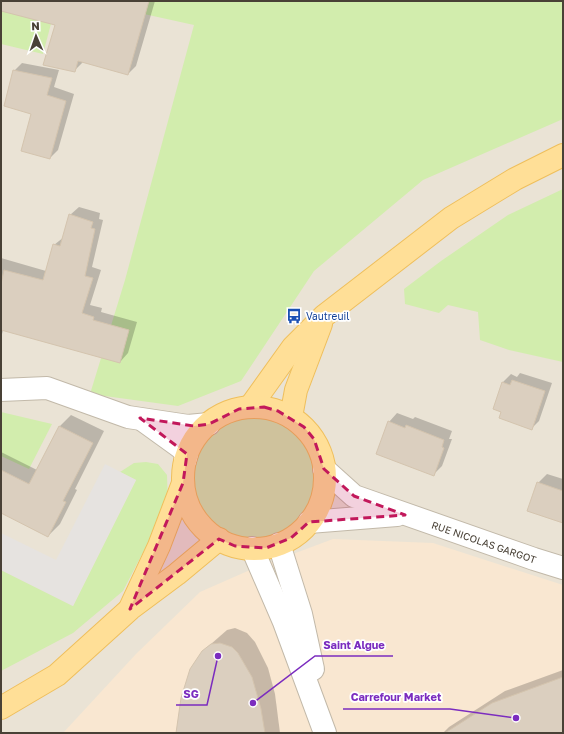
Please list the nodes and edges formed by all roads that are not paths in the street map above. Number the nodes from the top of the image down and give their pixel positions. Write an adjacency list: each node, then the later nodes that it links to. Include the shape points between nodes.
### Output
1 (563, 155): 2 (main road, via 515,179 451,218)
2 (324, 316): 4 (main road, via 293,347); 6 (main road, via 296,390)
3 (1, 390): 5 (street, via 47,388 128,417)
4 (250, 407): 6 (main road, via 264,407); 7 (main road, via 228,412)
5 (140, 418): 7 (street, via 188,426); 8 (street, via 180,447 187,454)
6 (291, 418): 9 (main road, via 304,427 314,439)
7 (208, 424): 8 (main road, via 194,441)
8 (185, 462): 10 (main road)
9 (324, 469): 11 (street, RUE NICOLAS GARGOT, via 354,496); 12 (main road, via 325,483 322,496 318,510)
10 (183, 483): 13 (main road, via 194,516); 17 (main road, via 159,546)
11 (405, 515): 12 (street, RUE NICOLAS GARGOT); 16 (street, RUE NICOLAS GARGOT)
12 (309, 522): 14 (main road)
13 (219, 539): 15 (main road, via 235,546); 17 (main road)
14 (279, 544): 15 (main road, via 266,548); 19 (street, via 302,614)
15 (252, 548): 19 (street, via 284,622)
16 (563, 568)
17 (130, 609): 18 (main road, via 56,675)
18 (1, 708)
19 (325, 733)

